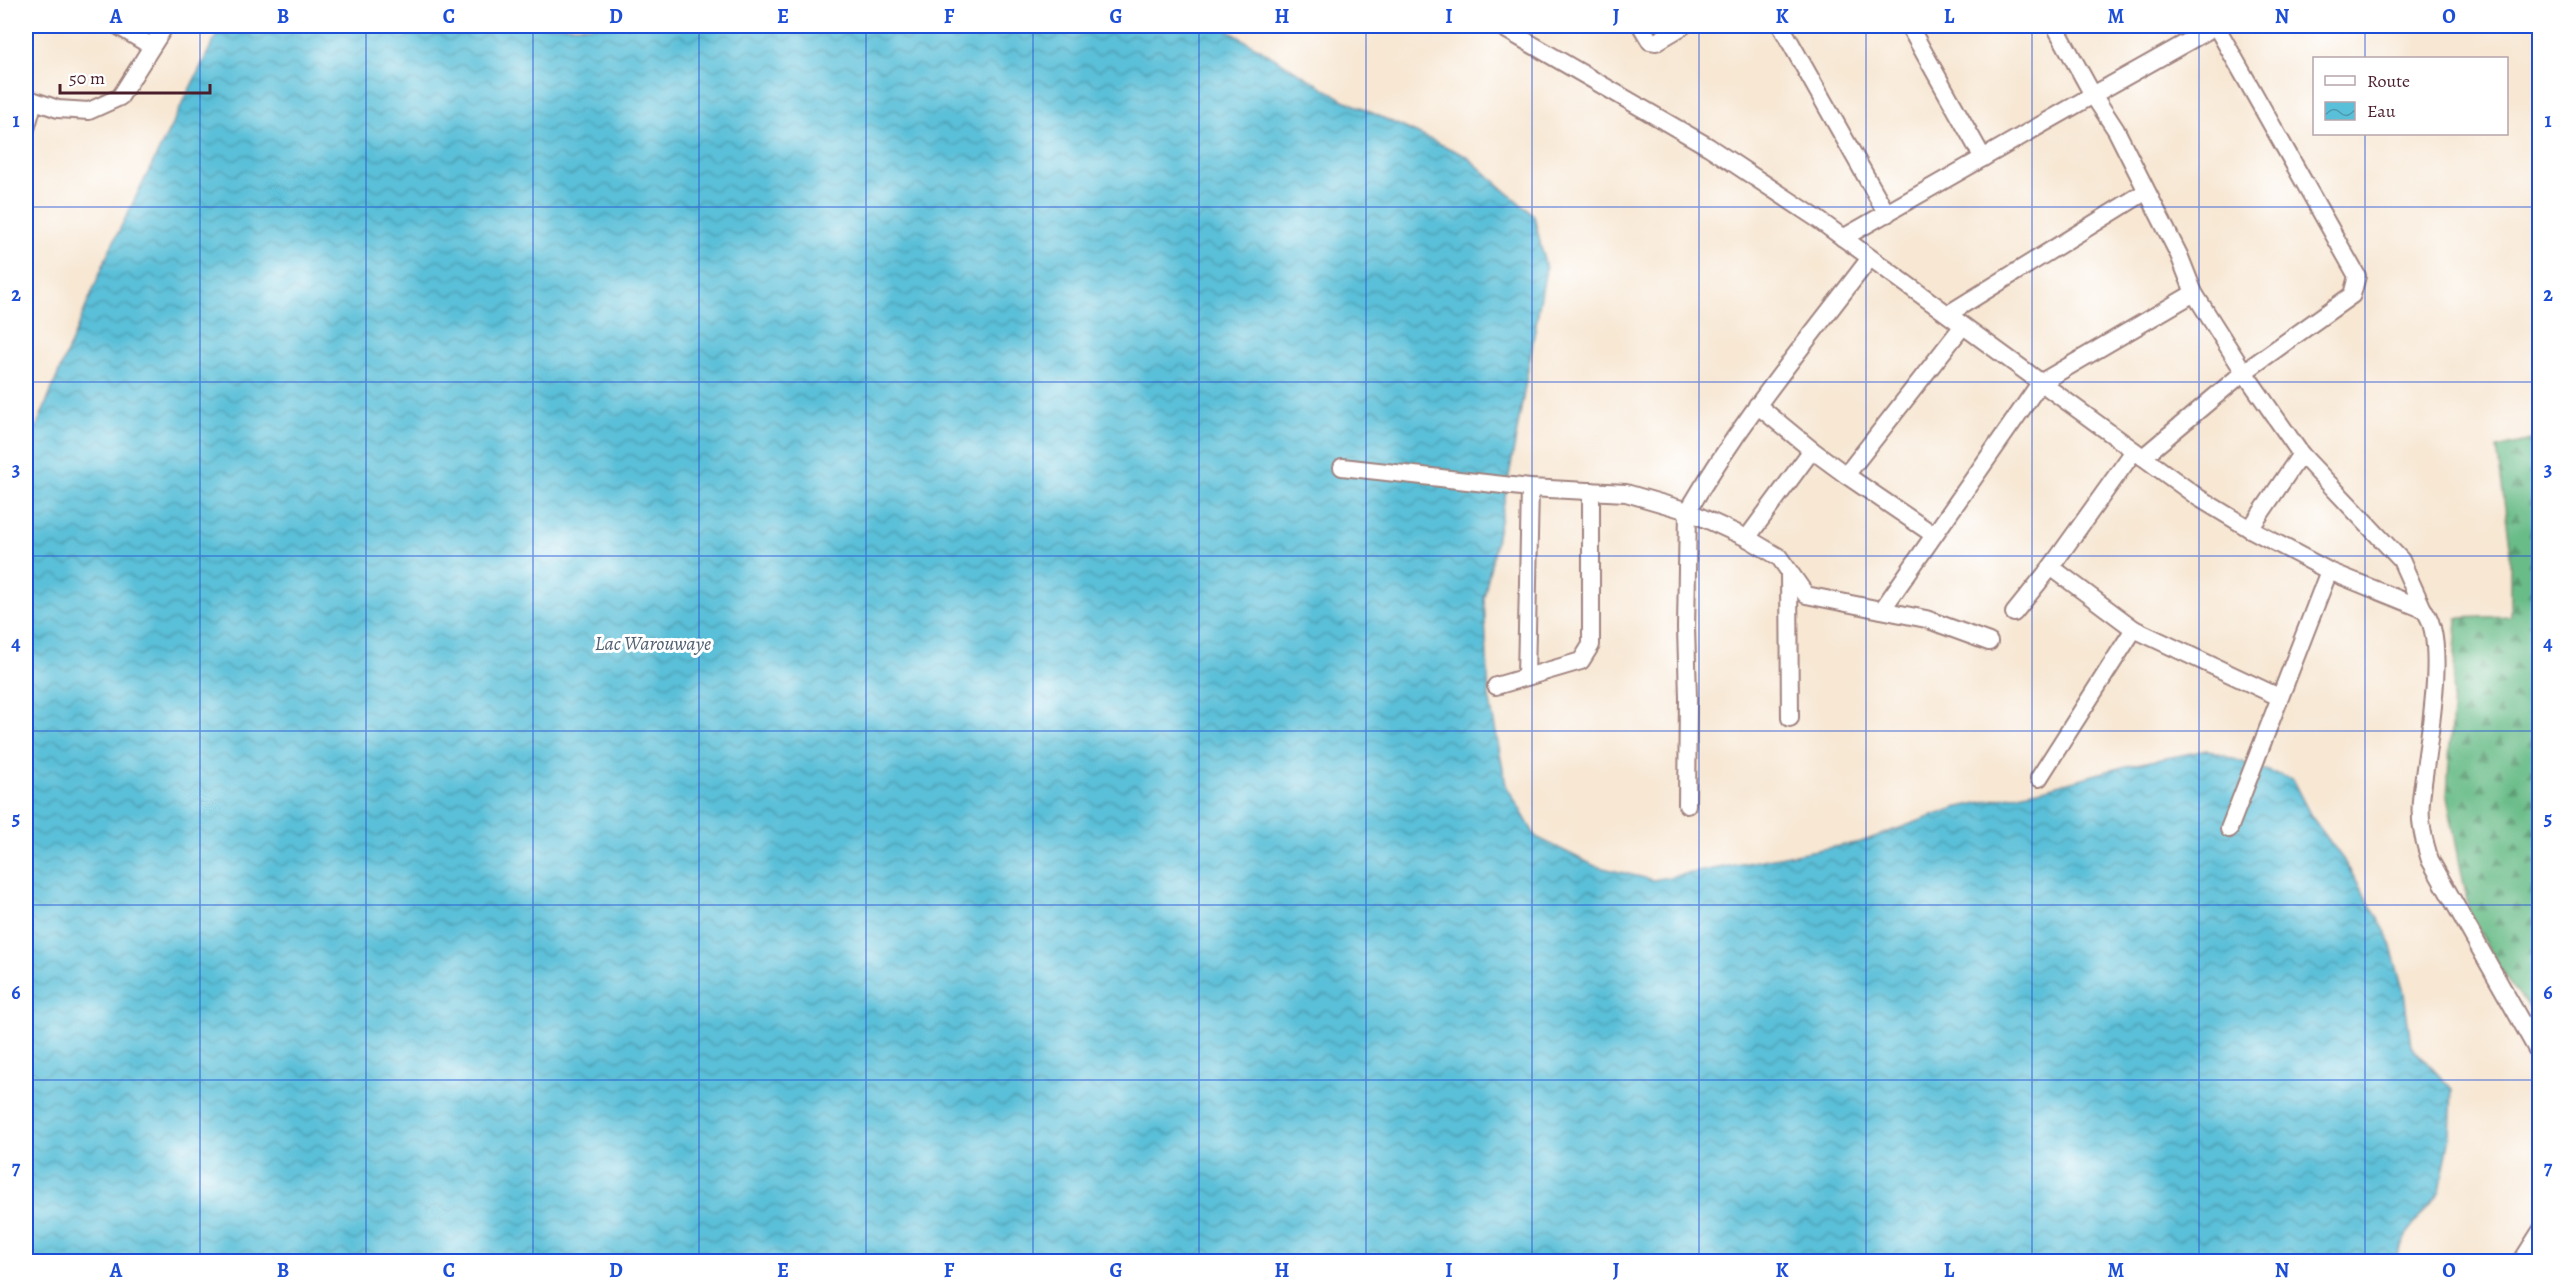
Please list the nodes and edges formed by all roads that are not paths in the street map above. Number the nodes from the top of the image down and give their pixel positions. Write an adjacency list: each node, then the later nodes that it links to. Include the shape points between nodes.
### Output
1 (118, 26): 11 (street)
2 (165, 26): 11 (street)
3 (1500, 26): 18 (street, via 1709,147)
4 (1641, 26): 5 (street, via 1650,41 1656,42)
5 (1683, 26)
6 (1780, 26): 17 (street)
7 (1909, 26): 15 (street)
8 (2055, 26): 12 (street)
9 (2209, 26): 12 (street)
10 (2216, 26): 23 (street, via 2357,276 2352,295)
11 (152, 46): 13 (street, via 120,97 99,107 89,111 58,109)
12 (2093, 94): 15 (street); 16 (street, via 2116,130)
13 (30, 99): 14 (street)
14 (26, 129)
15 (1983, 158): 17 (street)
16 (2145, 192): 20 (street, via 2179,255); 21 (street)
17 (1887, 214): 18 (street)
18 (1843, 238): 19 (street)
19 (1870, 258): 21 (street); 25 (street)
20 (2194, 293): 23 (street); 24 (street)
21 (1948, 314): 22 (street)
22 (1962, 327): 24 (street, via 2006,355); 30 (street)
23 (2244, 372): 27 (street); 28 (street)
24 (2040, 384): 27 (street); 35 (street)
25 (1757, 405): 26 (street); 33 (street)
26 (1812, 450): 30 (street); 36 (street)
27 (2139, 454): 34 (street); 37 (street)
28 (2301, 454): 34 (street); 40 (street, via 2401,560)
29 (1342, 467): 31 (street)
30 (1846, 475): 35 (street)
31 (1530, 488): 32 (street); 45 (street)
32 (1591, 491): 33 (street, via 1626,493); 45 (street, via 1591,645 1581,661)
33 (1688, 511): 36 (street); 50 (street)
34 (2250, 529): 39 (street)
35 (1935, 535): 41 (street)
36 (1748, 538): 38 (street, via 1779,557)
37 (2051, 567): 42 (street); 43 (street)
38 (1789, 571): 41 (street, via 1806,595); 48 (street)
39 (2329, 571): 40 (street); 47 (street)
40 (2423, 609): 52 (street, via 2431,620 2436,675 2421,802 2422,833 2430,860)
41 (1882, 610): 44 (street, via 1926,619)
42 (2014, 613)
43 (2134, 629): 47 (street); 49 (street)
44 (1989, 642)
45 (1526, 677): 46 (street)
46 (1496, 686)
47 (2279, 697): 51 (street)
48 (1790, 718)
49 (2039, 778)
50 (1687, 805)
51 (2229, 829)
52 (2540, 1055)
53 (2540, 1232): 54 (street)
54 (2522, 1262)

